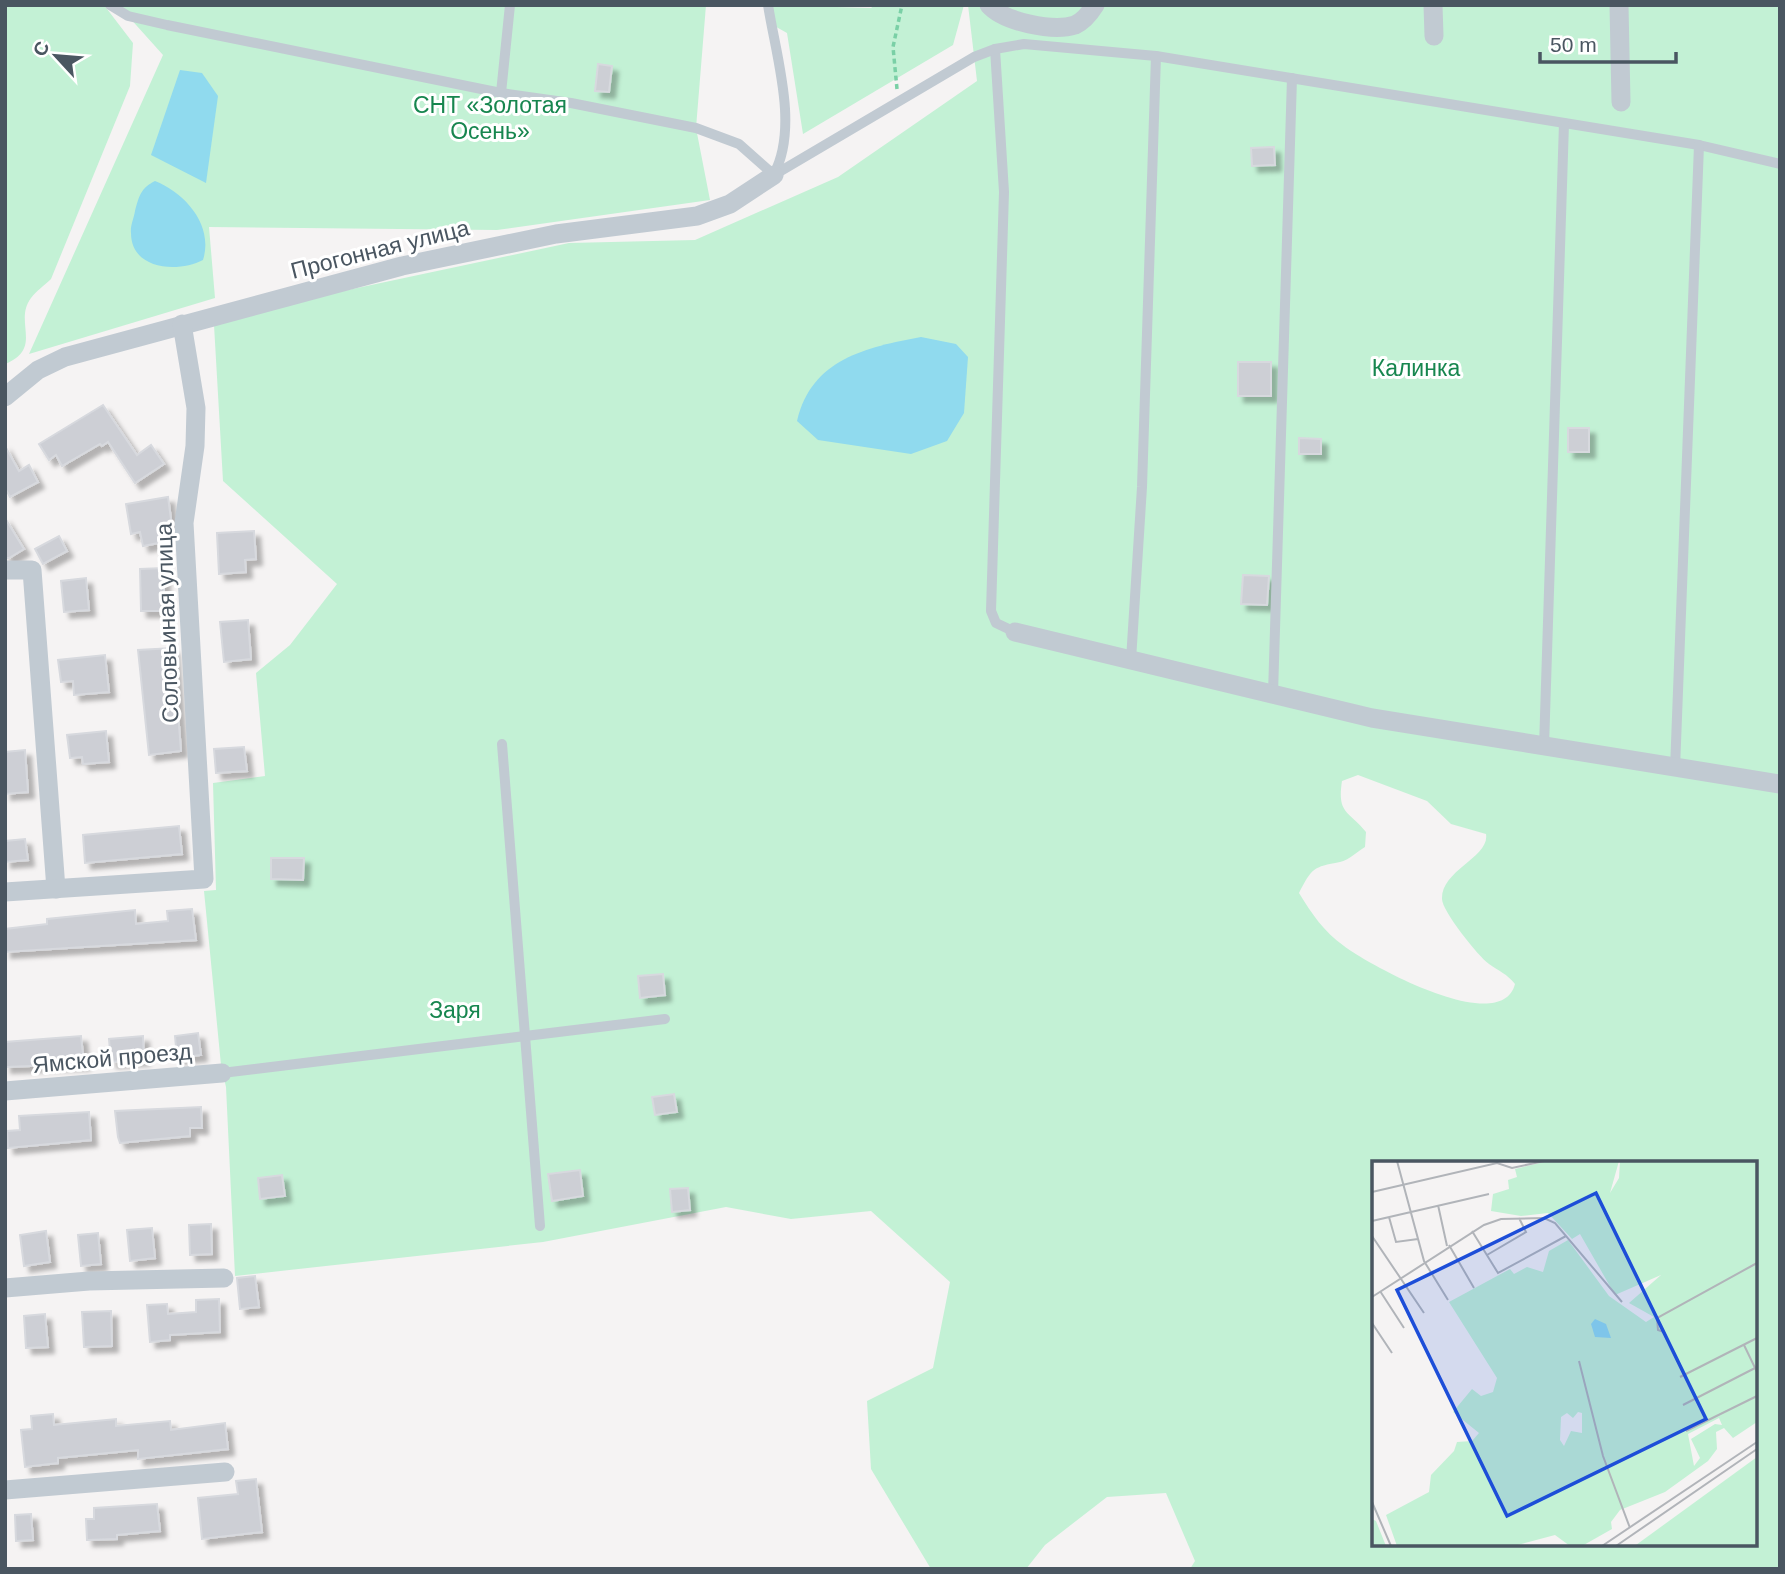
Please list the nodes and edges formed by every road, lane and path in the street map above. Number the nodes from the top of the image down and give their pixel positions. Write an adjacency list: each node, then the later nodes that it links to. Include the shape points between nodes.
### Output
1 (110, 5): 13 (lane, via 128,16)
2 (510, 5): 13 (lane)
3 (768, 5): 19 (lane, via 787,123)
4 (902, 5): 14 (path, via 893,47)
5 (989, 5): 6 (street, via 1013,21 1064,27 1078,24)
6 (1095, 5)
7 (1433, 5): 9 (street)
8 (1619, 5): 15 (street)
9 (1433, 36)
10 (995, 49): 11 (lane, via 1024,44); 14 (lane); 23 (lane, via 1004,192 991,611 996,623)
11 (1156, 56): 12 (lane); 24 (lane, via 1142,487)
12 (1292, 78): 16 (lane); 25 (lane)
13 (501, 93): 19 (lane, via 696,128 739,144)
14 (898, 101): 19 (lane)
15 (1621, 102)
16 (1564, 123): 17 (lane); 27 (lane)
17 (1699, 145): 18 (lane); 28 (lane)
18 (1780, 164)
19 (774, 174): 20 (street, Прогонная улица, via 730,204 697,216 556,234 428,260)
20 (182, 324): 21 (street, Прогонная улица, via 65,357 38,370); 30 (street, Соловьиная улица, via 196,408 184,523 204,879)
21 (5, 397)
22 (5, 570): 30 (street, via 32,570)
23 (1015, 632): 24 (street)
24 (1131, 660): 25 (street)
25 (1273, 694): 27 (street, via 1372,718)
26 (502, 744): 33 (lane)
27 (1544, 747): 28 (street)
28 (1675, 769): 29 (street)
29 (1780, 784)
30 (56, 889): 31 (street)
31 (5, 892)
32 (665, 1019): 33 (lane)
33 (524, 1036): 34 (lane); 36 (lane)
34 (222, 1073): 35 (street, Ямской проезд)
35 (5, 1091)
36 (540, 1226)
37 (224, 1278): 38 (street)
38 (5, 1288)
39 (225, 1472): 40 (street)
40 (5, 1490)

